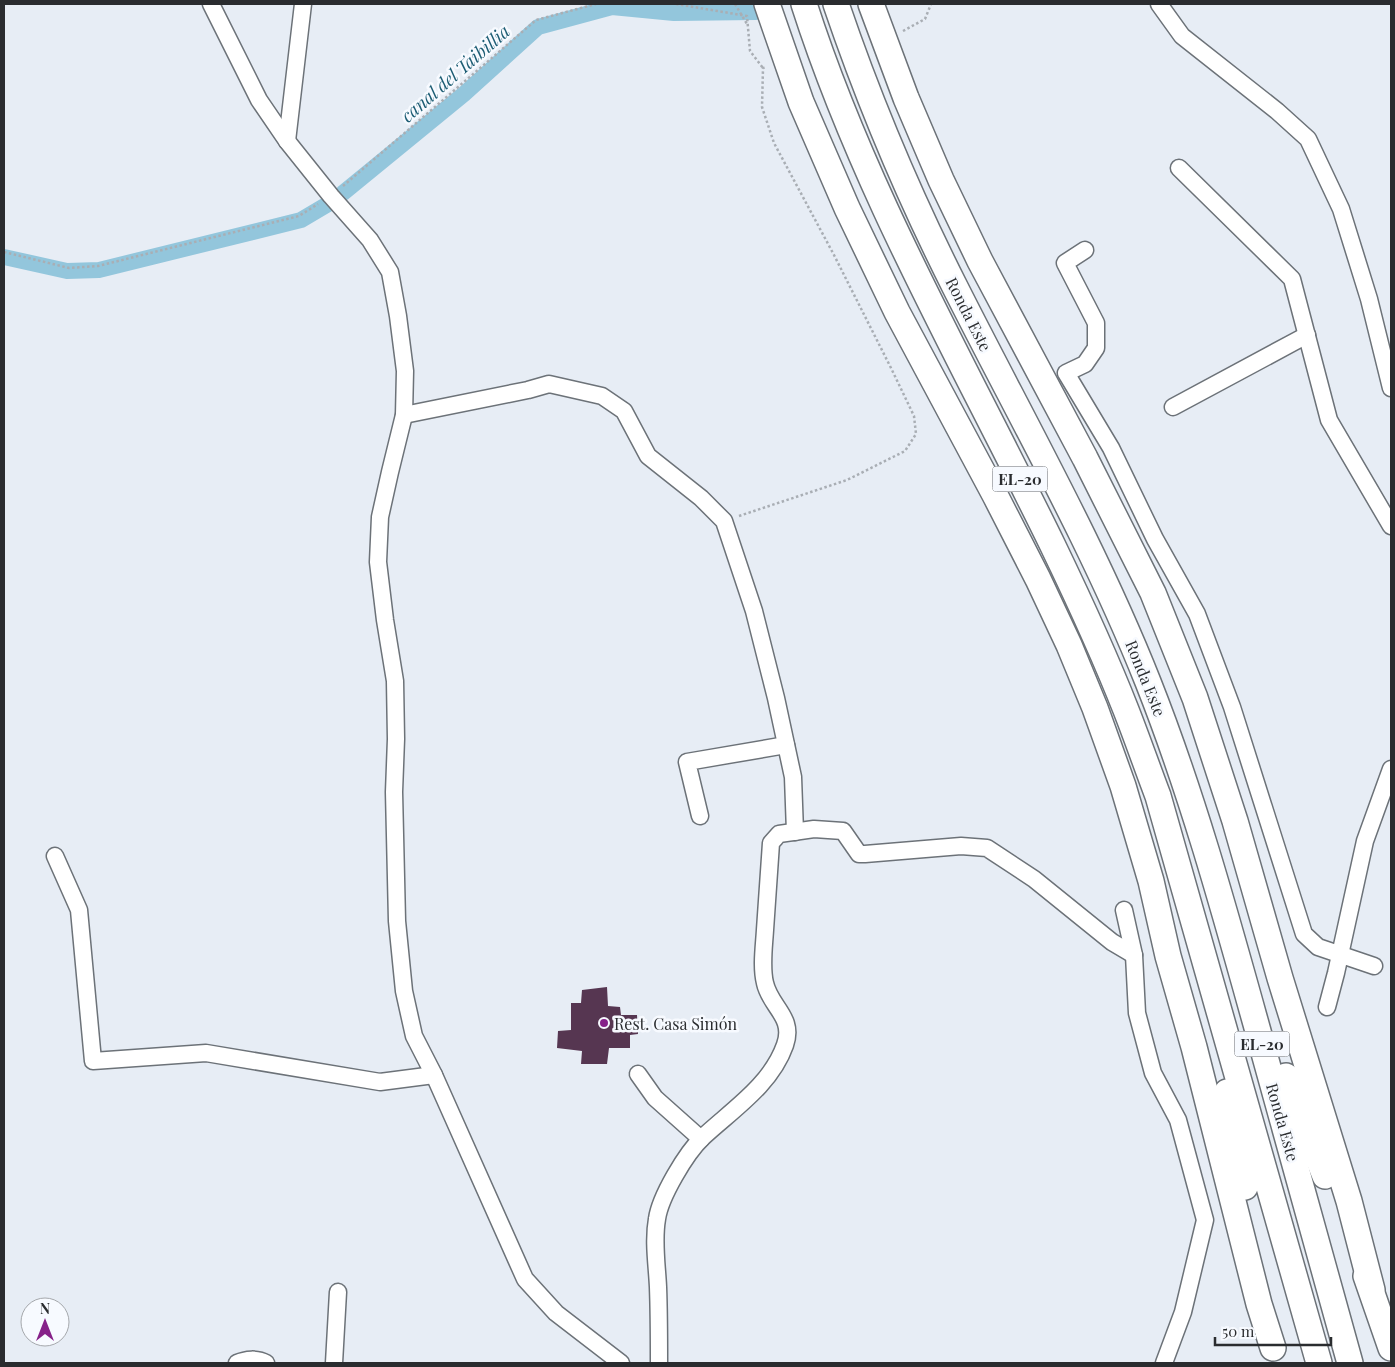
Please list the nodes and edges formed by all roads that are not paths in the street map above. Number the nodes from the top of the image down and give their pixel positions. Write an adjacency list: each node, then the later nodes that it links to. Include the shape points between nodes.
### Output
1 (211, 4): 8 (street, via 259,100)
2 (304, 4): 8 (street)
3 (804, 4): 23 (highway, Ronda Este / EL-20, via 867,170 1101,650 1158,796)
4 (836, 4): 16 (highway, Ronda Este / EL-20, via 911,193 1106,585)
5 (1159, 4): 12 (street, via 1182,36 1308,139 1341,209 1369,299)
6 (757, 10): 34 (highway, via 780,42 801,102 847,208 897,312 1038,579 1096,708 1151,881)
7 (874, 12): 31 (highway, via 941,180 1153,593 1195,698 1235,821)
8 (287, 141): 14 (street, via 370,240 390,272 405,371)
9 (1179, 168): 11 (street, via 1292,279)
10 (1085, 250): 24 (street, via 1064,263 1096,323 1096,348 1085,364 1066,373 1110,448 1197,614 1232,707 1304,934 1318,947)
11 (1307, 335): 13 (street); 15 (street, via 1329,420)
12 (1391, 388)
13 (1172, 407)
14 (404, 415): 17 (street, via 549,384 602,396 624,411 648,456 701,498 724,521 754,611); 29 (street, via 380,517 378,562 395,681 397,921 404,991 414,1036)
15 (1391, 526)
16 (1165, 727): 31 (highway, EL-20, via 1210,819 1293,1095); 42 (highway, Ronda Este / EL-20, via 1199,825 1228,924)
17 (786, 745): 19 (street, via 687,762); 20 (street, via 793,777)
18 (1391, 769): 24 (street, via 1365,841)
19 (700, 816)
20 (795, 832): 25 (street, via 814,829 843,831 860,854 961,846 988,848); 30 (street, via 778,834 771,843 764,952 764,981 768,995 782,1012 788,1028 786,1044 775,1068 747,1099)
21 (55, 856): 29 (street, via 78,910 93,1060 206,1053 380,1082)
22 (1124, 910): 25 (street)
23 (1197, 932): 34 (highway, EL-20, via 1202,991 1224,1076); 41 (highway, Ronda Este / EL-20)
24 (1340, 954): 26 (street); 27 (street)
25 (1134, 956): 40 (street, via 1137,1012 1153,1073 1178,1120 1205,1220 1183,1312)
26 (1374, 966)
27 (1327, 1007)
28 (638, 1074): 30 (street, via 656,1098)
29 (434, 1076): 38 (street, via 525,1279 556,1313)
30 (701, 1139): 39 (street, via 683,1162 657,1218)
31 (1372, 1290): 33 (highway)
32 (338, 1292): 37 (street)
33 (1391, 1348)
34 (1275, 1356)
35 (237, 1363): 36 (street, via 260,1360)
36 (266, 1363)
37 (334, 1363)
38 (621, 1363)
39 (659, 1363)
40 (1164, 1363)
41 (1319, 1363)
42 (1350, 1363)

